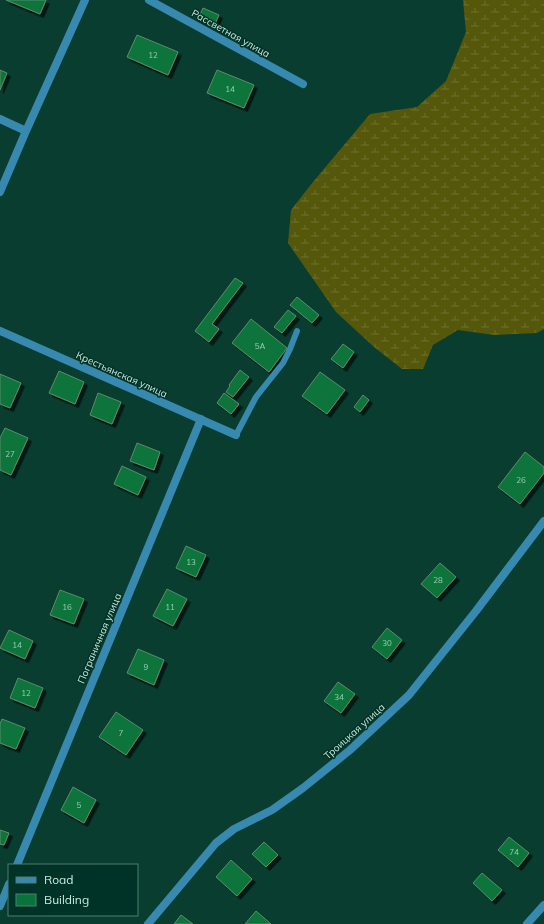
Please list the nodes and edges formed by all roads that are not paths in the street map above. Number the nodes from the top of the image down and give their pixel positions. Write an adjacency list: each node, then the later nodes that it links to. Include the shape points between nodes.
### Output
1 (85, 0): 5 (street)
2 (149, 0): 3 (street, Рассветная улица)
3 (303, 84)
4 (0, 120): 5 (street)
5 (26, 131): 6 (street)
6 (0, 192)
7 (0, 331): 9 (street, Крестьянская улица)
8 (297, 331): 10 (lane, via 283,363 256,397)
9 (201, 419): 10 (street, Крестьянская улица); 12 (street, Пограничная улица)
10 (236, 435)
11 (544, 521): 16 (street, Троицкая улица, via 409,695 350,750 303,788 272,810 234,829 216,844)
12 (17, 864)
13 (8, 886): 15 (street)
14 (544, 905): 17 (street)
15 (0, 906)
16 (148, 924)
17 (527, 924)

